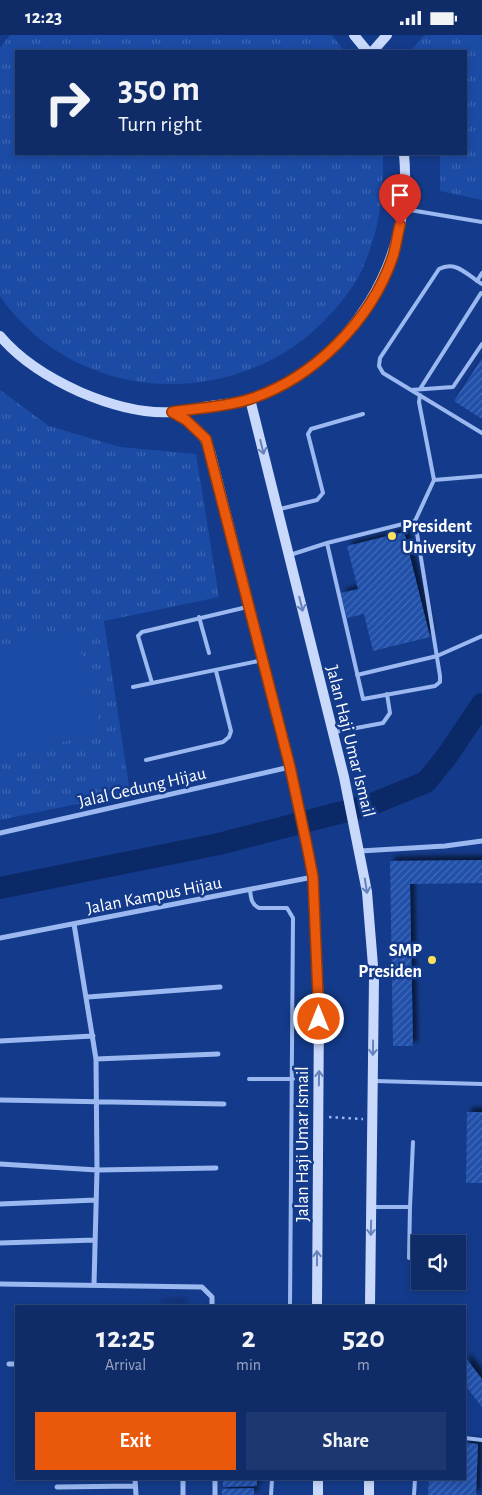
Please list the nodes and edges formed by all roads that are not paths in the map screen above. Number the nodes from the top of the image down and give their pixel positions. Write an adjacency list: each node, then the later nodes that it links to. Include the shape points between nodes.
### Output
1 (354, 35): 3 (main road)
2 (386, 35): 4 (main road)
3 (366, 50)
4 (374, 50)
5 (404, 155): 6 (main road)
6 (404, 209): 7 (lane); 16 (main road, via 392,259 369,305 337,345 296,377)
7 (482, 222)
8 (482, 273): 9 (lane)
9 (479, 283): 10 (lane); 14 (lane, via 455,266 439,269 380,358 379,366 383,373)
10 (482, 294): 13 (lane)
11 (0, 336): 17 (main road, via 30,364 71,388 134,409)
12 (482, 344): 13 (lane, via 452,387)
13 (420, 389): 14 (lane)
14 (411, 390): 15 (lane)
15 (420, 395): 19 (lane); 21 (lane)
16 (250, 399): 17 (main road); 22 (main road, Jalan Haji Umar Ismail, one-way to 22)
17 (172, 412): 26 (main road, Jalan Haji Umar Ismail, via 206,439)
18 (363, 414): 22 (lane, via 312,429 308,434 323,493 317,500)
19 (482, 433)
20 (482, 476): 21 (lane)
21 (434, 480): 23 (lane)
22 (278, 510): 25 (main road, Jalan Haji Umar Ismail)
23 (415, 521): 24 (lane); 30 (lane)
24 (327, 543): 25 (lane); 33 (lane)
25 (289, 556): 37 (main road, Jalan Haji Umar Ismail, one-way to 37)
26 (249, 606): 27 (lane); 31 (main road, Jalan Haji Umar Ismail)
27 (199, 617): 29 (lane); 34 (lane, via 138,636)
28 (482, 636): 30 (lane)
29 (209, 653)
30 (437, 656): 33 (lane); 36 (lane, via 440,682 435,686)
31 (263, 660): 32 (lane); 39 (main road, Jalan Haji Umar Ismail)
32 (216, 671): 34 (lane); 38 (lane, via 229,737 223,742)
33 (357, 675): 36 (lane, via 363,699)
34 (152, 683): 35 (lane)
35 (133, 687)
36 (386, 694): 37 (lane, via 390,713 383,723)
37 (333, 732): 42 (main road, Jalan Haji Umar Ismail)
38 (146, 760)
39 (291, 772): 40 (street, Jalal Gedung Hijau); 43 (main road, Jalan Haji Umar Ismail)
40 (0, 833)
41 (482, 841): 42 (street)
42 (360, 851): 55 (main road, Jalan Haji Umar Ismail, one-way to 55, via 373,947)
43 (313, 877): 44 (street, Jalan Kampus Hijau); 75 (main road, Jalan Haji Umar Ismail, one-way to 43, via 319,1006)
44 (250, 890): 45 (street, Jalan Kampus Hijau); 54 (lane, via 252,903 259,908 287,908 293,918)
45 (74, 924): 46 (street, Jalan Kampus Hijau); 48 (street)
46 (0, 938)
47 (220, 987): 48 (street)
48 (88, 997): 49 (street)
49 (93, 1036): 50 (street); 52 (street)
50 (0, 1041)
51 (218, 1054): 52 (street)
52 (96, 1059): 58 (street)
53 (249, 1079): 54 (lane)
54 (293, 1079): 74 (lane)
55 (372, 1081): 56 (lane); 66 (main road, Jalan Haji Umar Ismail)
56 (482, 1083)
57 (0, 1100): 58 (street)
58 (95, 1102): 59 (street); 63 (street)
59 (224, 1104)
60 (413, 1142): 67 (lane)
61 (0, 1164): 63 (street)
62 (216, 1168): 63 (street)
63 (97, 1170): 64 (street)
64 (96, 1200): 65 (street); 68 (street)
65 (0, 1204)
66 (371, 1207): 67 (lane); 76 (main road, Jalan Haji Umar Ismail, one-way to 76)
67 (410, 1207): 70 (lane)
68 (95, 1240): 69 (street); 72 (street)
69 (0, 1243)
70 (409, 1258)
71 (0, 1284): 72 (street)
72 (94, 1284): 73 (street, via 202,1287 212,1297)
73 (212, 1305)
74 (290, 1305)
75 (317, 1305)
76 (370, 1305)
77 (9, 1364): 78 (street)
78 (15, 1364)
79 (466, 1438): 80 (lane)
80 (482, 1440)
81 (135, 1480): 88 (street)
82 (183, 1480): 91 (street)
83 (215, 1480): 92 (street)
84 (272, 1480): 93 (lane)
85 (318, 1480): 94 (main road)
86 (369, 1480): 95 (main road)
87 (415, 1480): 96 (lane)
88 (136, 1486): 89 (street); 90 (street)
89 (56, 1487)
90 (136, 1495)
91 (183, 1495)
92 (215, 1495)
93 (271, 1495)
94 (318, 1495)
95 (369, 1495)
96 (414, 1495)

